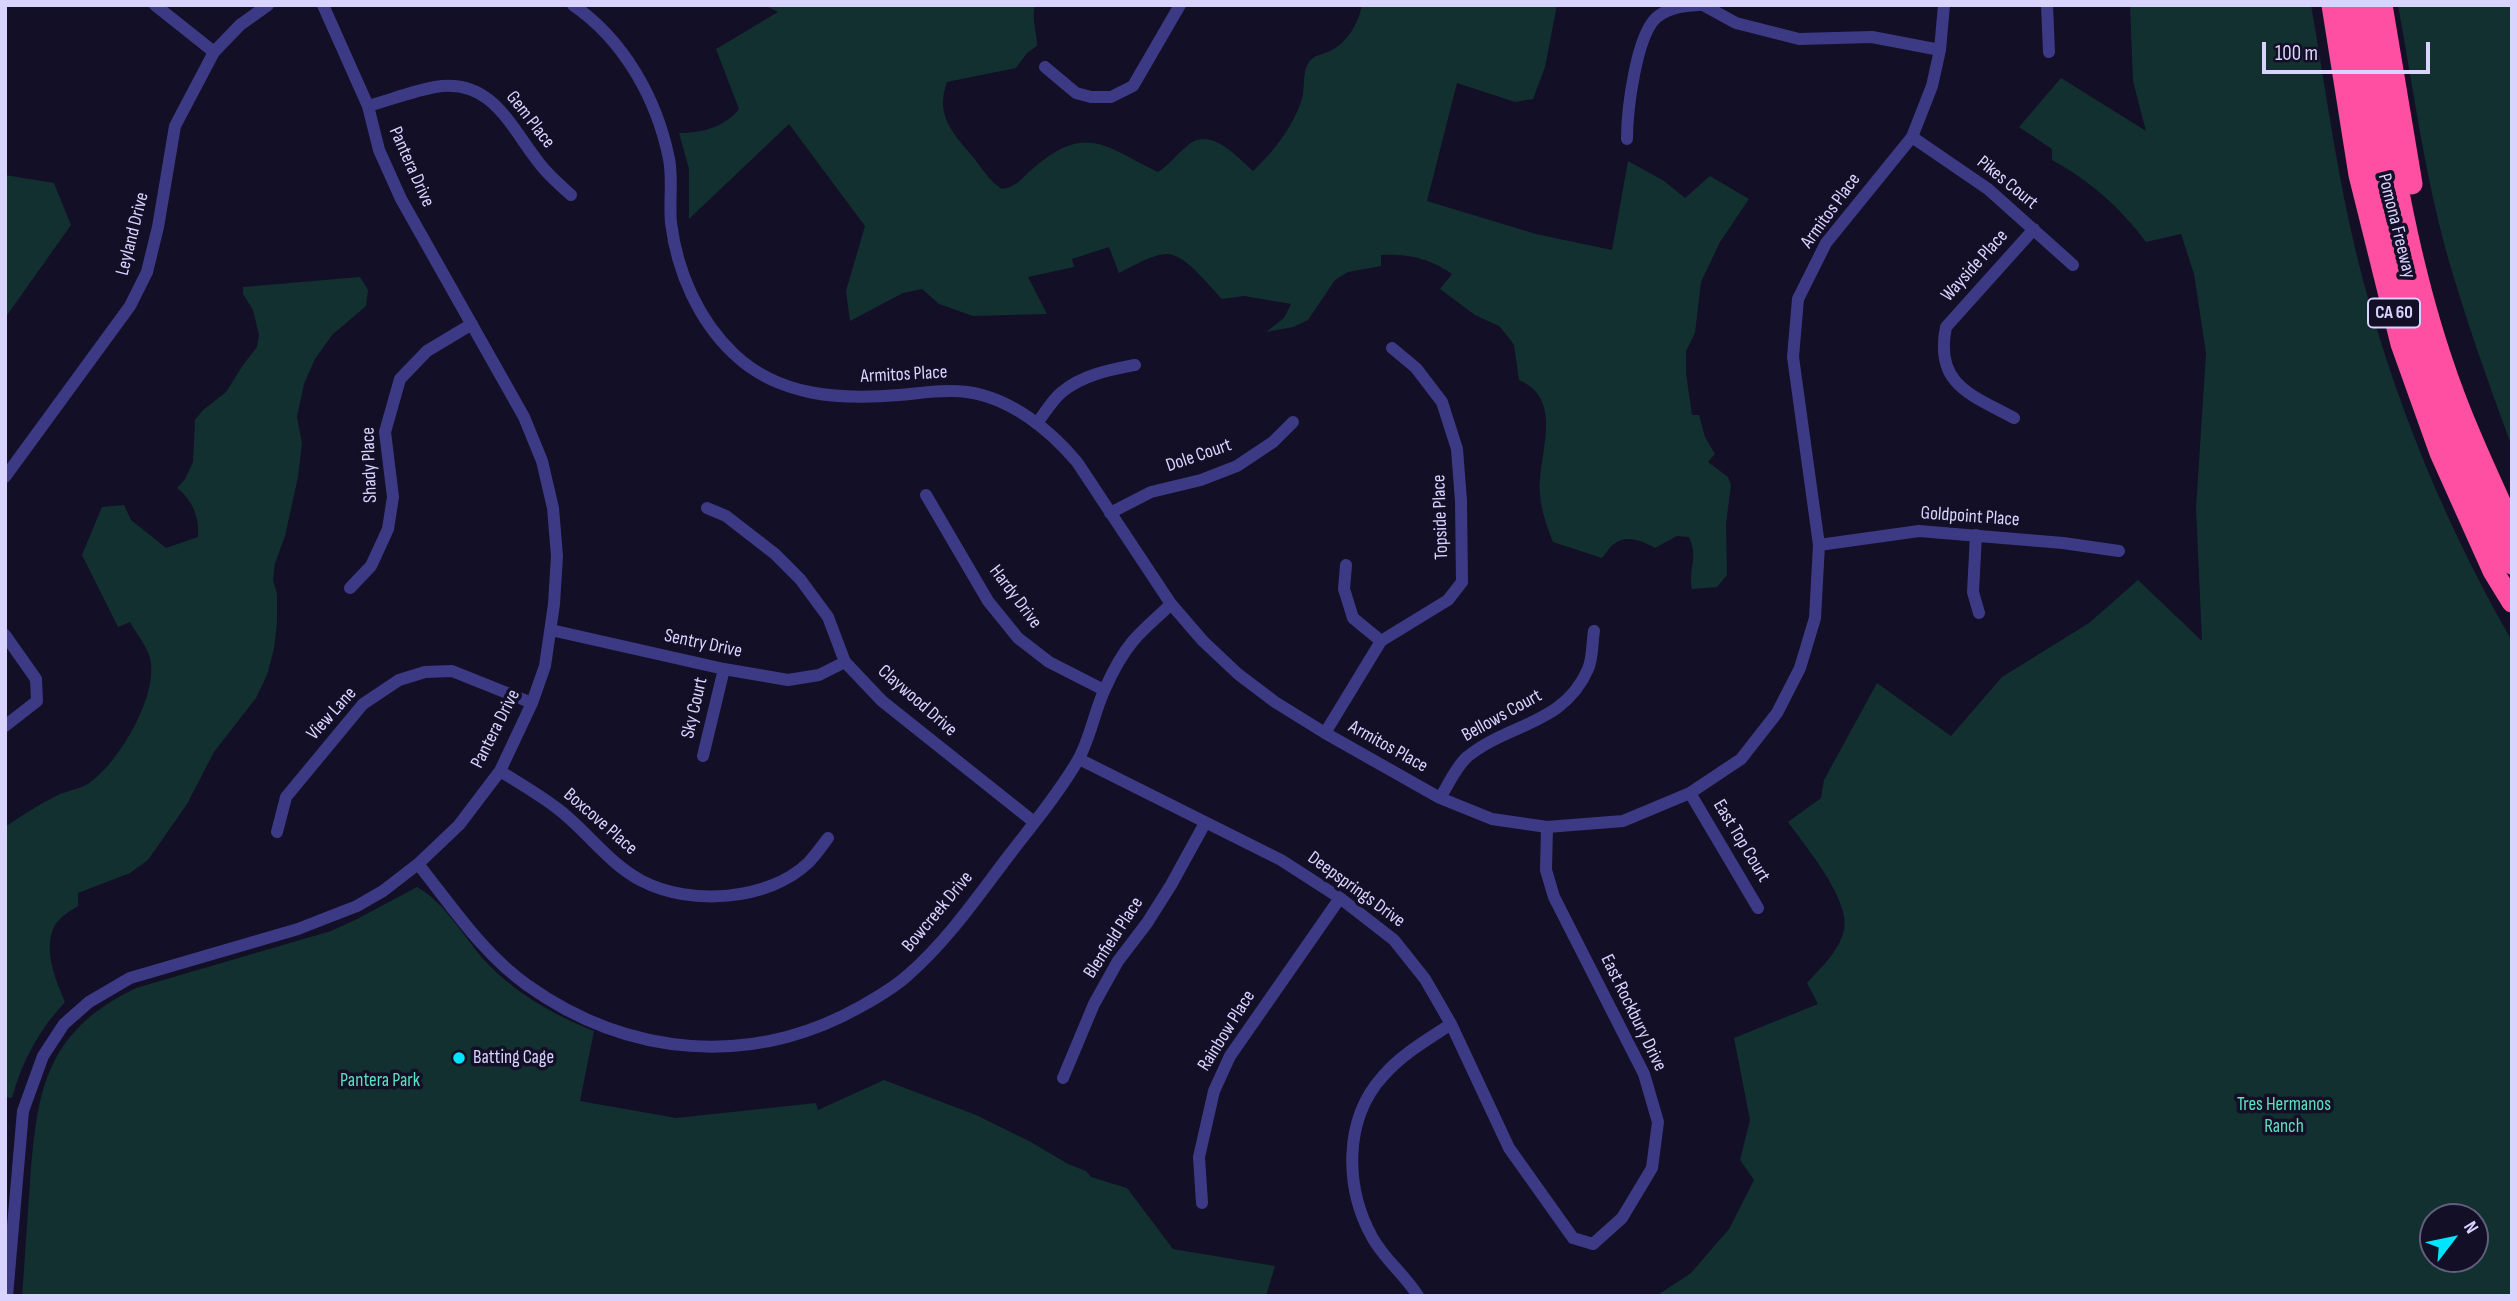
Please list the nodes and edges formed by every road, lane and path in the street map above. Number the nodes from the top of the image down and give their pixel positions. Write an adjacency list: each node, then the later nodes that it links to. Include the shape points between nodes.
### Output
1 (155, 5): 14 (street)
2 (268, 5): 14 (street)
3 (323, 5): 17 (street, Pantera Drive)
4 (573, 5): 28 (street, Armitos Place, via 618,47 650,97 670,160 671,223 683,277 706,321 734,355 805,393 832,398 934,390 970,393)
5 (1180, 5): 16 (street, via 1133,86 1111,97 1076,93)
6 (1701, 5): 13 (street, via 1736,23 1799,39 1872,37); 19 (street, via 1678,6 1655,19 1642,44 1628,108)
7 (1944, 5): 13 (street, Armitos Place)
8 (2047, 5): 15 (street)
9 (2332, 5): 41 (highway, Pomona Freeway / CA 60, via 2359,175 2402,344 2440,453 2493,571)
10 (2351, 5): 38 (highway, via 2404,288 2461,453)
11 (2366, 5): 34 (highway, via 2401,207 2421,288 2442,360)
12 (2382, 5): 31 (highway, Pomona Freeway / CA 60, via 2423,249 2453,352)
13 (1940, 50): 18 (street, Armitos Place)
14 (214, 52): 29 (street, Leyland Drive, via 175,126 147,272 130,306)
15 (2049, 52)
16 (1045, 67)
17 (368, 106): 20 (street, Gem Place, via 438,86 469,87 491,100); 23 (street, Pantera Drive, via 379,150 401,199)
18 (1912, 137): 21 (street, Pikes Court, via 1987,189); 36 (street, Armitos Place, via 1826,243 1798,299 1793,357)
19 (1627, 139)
20 (571, 195)
21 (2034, 229): 22 (street, Pikes Court); 26 (street, Wayside Place, via 1946,327 1942,348 1946,366 1961,390)
22 (2073, 265)
23 (472, 324): 40 (street, Shady Place, via 428,351 400,379 385,432 393,497 388,529 371,566); 44 (street, Pantera Drive, via 524,417 542,461 553,508 557,556)
24 (1392, 348): 47 (street, Topside Place, via 1416,368 1442,402 1457,449 1462,582 1448,600)
25 (1135, 365): 28 (street, via 1083,379 1061,393)
26 (2014, 418)
27 (1293, 422): 33 (street, Dole Court, via 1237,466 1151,492)
28 (1037, 423): 33 (street, Armitos Place, via 1062,443)
29 (5, 477)
30 (926, 495): 50 (street, Hardy Drive, via 988,601 1018,638 1049,662)
31 (2512, 498)
32 (707, 508): 48 (street, Claywood Drive, via 726,516 800,579 828,617)
33 (1110, 513): 42 (street, Armitos Place)
34 (2512, 528)
35 (1976, 535): 36 (street, Goldpoint Place, via 1919,531); 37 (street, Goldpoint Place); 43 (street, via 1973,592)
36 (1819, 545): 57 (street, Armitos Place, via 1815,618 1800,668 1777,713 1741,760)
37 (2119, 551)
38 (2512, 564)
39 (1346, 565): 47 (street, via 1344,589 1353,618)
40 (350, 588)
41 (2512, 602)
42 (1171, 604): 50 (street, Bowcreek Drive, via 1132,642); 53 (street, Armitos Place, via 1238,674)
43 (1979, 613)
44 (551, 630): 49 (street, Sentry Drive); 51 (street, Pantera Drive)
45 (1594, 631): 58 (street, Bellows Court, via 1589,668 1568,699 1542,719 1496,738 1465,759)
46 (5, 635): 52 (street, via 36,679 37,701)
47 (1381, 641): 53 (street, Topside Place)
48 (845, 662): 49 (street, Sentry Drive, via 820,675 788,680); 59 (street, Claywood Drive, via 882,701)
49 (724, 669): 54 (street, Sky Court)
50 (1104, 691): 55 (street, Bowcreek Drive)
51 (532, 703): 56 (street, Pantera Drive); 62 (street, View Lane, via 452,671 425,672 400,680 363,704 286,797)
52 (5, 726)
53 (1325, 733): 58 (street, Armitos Place)
54 (703, 757)
55 (1079, 759): 59 (street, Bowcreek Drive); 60 (street, Deepsprings Drive)
56 (500, 771): 63 (street, Boxcove Place, via 557,808 642,881 678,894 715,897 749,893 807,864); 64 (street, Pantera Drive, via 459,825)
57 (1690, 793): 61 (street, Armitos Place, via 1623,821); 66 (street, East Top Court)
58 (1440, 798): 61 (street, Armitos Place, via 1492,819)
59 (1034, 822): 64 (street, Bowcreek Drive, via 967,912 907,977 837,1020 797,1035 708,1048 635,1038 597,1025 525,984 492,953)
60 (1205, 823): 65 (street, Deepsprings Drive, via 1282,860); 68 (street, Blenfield Place, via 1094,1004)
61 (1546, 827): 70 (street, East Rockbury Drive, via 1546,870 1554,897 1644,1074 1658,1122 1652,1168 1622,1218)
62 (277, 832)
63 (828, 838)
64 (418, 863): 71 (street, Pantera Drive, via 383,891 334,916 130,978 89,1002 64,1024 43,1056 23,1111)
65 (1340, 898): 67 (street, Deepsprings Drive, via 1394,940 1425,979); 69 (street, Rainbow Place, via 1230,1056 1219,1079 1199,1157)
66 (1758, 908)
67 (1451, 1024): 70 (street, Deepsprings Drive, via 1509,1148 1573,1238); 72 (street, via 1381,1077 1364,1108 1352,1153 1359,1210 1373,1239)
68 (1063, 1078)
69 (1202, 1203)
70 (1593, 1244)
71 (7, 1296)
72 (1419, 1296)

